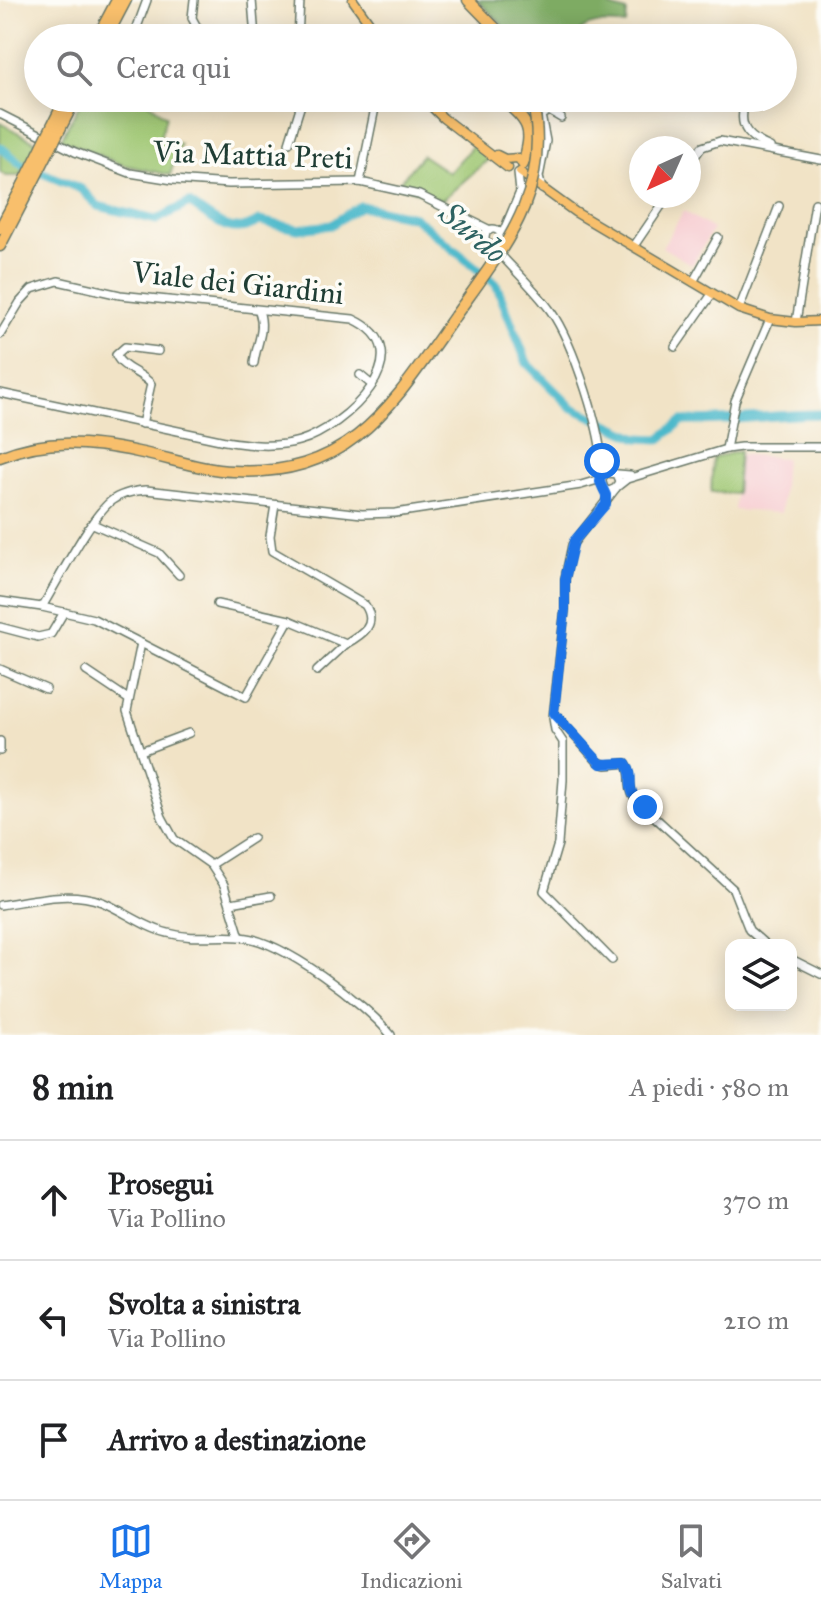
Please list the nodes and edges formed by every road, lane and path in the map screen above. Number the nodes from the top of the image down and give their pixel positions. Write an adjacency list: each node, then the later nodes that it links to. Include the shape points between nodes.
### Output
1 (117, 0): 10 (highway)
2 (126, 0): 11 (highway)
3 (147, 0): 12 (street)
4 (194, 0): 13 (street)
5 (252, 0): 14 (street)
6 (300, 0): 15 (street)
7 (353, 0): 16 (main road)
8 (468, 0): 9 (highway)
9 (479, 9): 17 (highway); 18 (highway)
10 (104, 24)
11 (113, 24)
12 (138, 24)
13 (195, 24)
14 (254, 24)
15 (299, 24)
16 (370, 24)
17 (487, 24)
18 (492, 24)
19 (61, 112): 31 (highway)
20 (66, 112): 31 (highway)
21 (299, 112): 32 (street)
22 (374, 112): 37 (street)
23 (437, 112): 36 (main road)
24 (516, 112): 36 (highway, via 530,133)
25 (533, 112): 70 (highway, bridge, via 538,155 514,230 396,399 340,449 310,463 272,471 231,471 73,442)
26 (547, 112): 38 (street, via 541,115 546,141)
27 (551, 112): 30 (street)
28 (744, 112): 34 (street, via 749,136)
29 (0, 114): 37 (street, Via Mattia Preti, via 130,173 229,184)
30 (561, 118)
31 (56, 127): 39 (highway, bridge)
32 (289, 143)
33 (701, 148): 34 (street, via 720,141)
34 (778, 151): 35 (street)
35 (821, 160)
36 (517, 167): 38 (main road); 40 (street)
37 (360, 182): 44 (street, Via Mattia Preti, via 419,195)
38 (537, 185): 40 (street); 51 (main road)
39 (26, 187): 46 (highway); 50 (highway)
40 (520, 192): 45 (street)
41 (815, 203): 58 (street)
42 (779, 206): 54 (street)
43 (660, 208): 51 (street)
44 (463, 216): 47 (street, Via Mattia Preti); 49 (street, Via Mattia Preti)
45 (507, 221): 47 (street); 49 (street)
46 (0, 228)
47 (491, 230): 49 (street); 49 (street, Via Mattia Preti, via 499,232)
48 (718, 237): 52 (street)
49 (494, 241): 69 (street, via 557,322 574,358)
50 (0, 246)
51 (634, 246): 52 (main road)
52 (693, 282): 53 (main road)
53 (712, 294): 54 (main road); 60 (street)
54 (739, 309): 56 (main road)
55 (259, 311): 59 (street, Viale dei Giardini, via 120,295 58,281 32,289); 62 (street, via 261,339); 64 (street, Viale dei Giardini, via 353,319 367,326 383,355)
56 (770, 319): 58 (main road); 68 (street, via 735,401)
57 (821, 321): 58 (main road)
58 (796, 322)
59 (0, 335)
60 (675, 347)
61 (158, 351): 66 (street, via 125,347 116,355 151,384)
62 (254, 363)
63 (360, 375): 64 (street)
64 (372, 385): 66 (street, Viale dei Giardini, via 347,415 301,441 256,446)
65 (0, 393): 66 (street, Viale dei Giardini)
66 (142, 424)
67 (821, 447): 68 (street)
68 (726, 449): 72 (street)
69 (600, 451): 71 (street); 73 (street)
70 (0, 457)
71 (615, 473): 72 (street); 73 (street, via 608,472); 74 (street)
72 (644, 474): 74 (street)
73 (602, 483): 74 (street, via 612,491); 75 (street); 76 (street, via 395,513)
74 (617, 487): 75 (street)
75 (606, 504): 92 (street, via 572,545)
76 (275, 505): 77 (street, via 126,492); 86 (street, via 272,551 365,605 371,614 365,633)
77 (93, 524): 78 (street, via 159,553); 81 (street)
78 (179, 575)
79 (0, 601): 81 (street)
80 (217, 604): 83 (street)
81 (42, 607): 82 (street)
82 (64, 612): 84 (street, via 51,634 38,637); 85 (street, via 94,619)
83 (289, 620): 85 (street, via 246,697); 86 (street)
84 (0, 627)
85 (141, 643): 91 (street)
86 (346, 644): 89 (street)
87 (0, 669): 90 (street)
88 (86, 671): 91 (street)
89 (317, 671)
90 (46, 689)
91 (128, 699): 96 (street)
92 (554, 713): 103 (street, via 601,764 626,763 635,799 733,889 749,930); 104 (street, via 555,730 563,742 563,780 558,844 544,891)
93 (189, 733): 96 (street)
94 (0, 741): 95 (street)
95 (0, 751)
96 (141, 751): 98 (street, via 174,839)
97 (253, 838): 98 (street)
98 (211, 865): 100 (street)
99 (271, 896): 100 (street)
100 (231, 903): 102 (street)
101 (0, 905): 102 (street, via 75,896 101,902 165,933 201,939)
102 (240, 937): 107 (street, via 292,955 377,1018)
103 (759, 939)
104 (612, 960)
105 (797, 962): 106 (street)
106 (821, 974)
107 (388, 1034)

